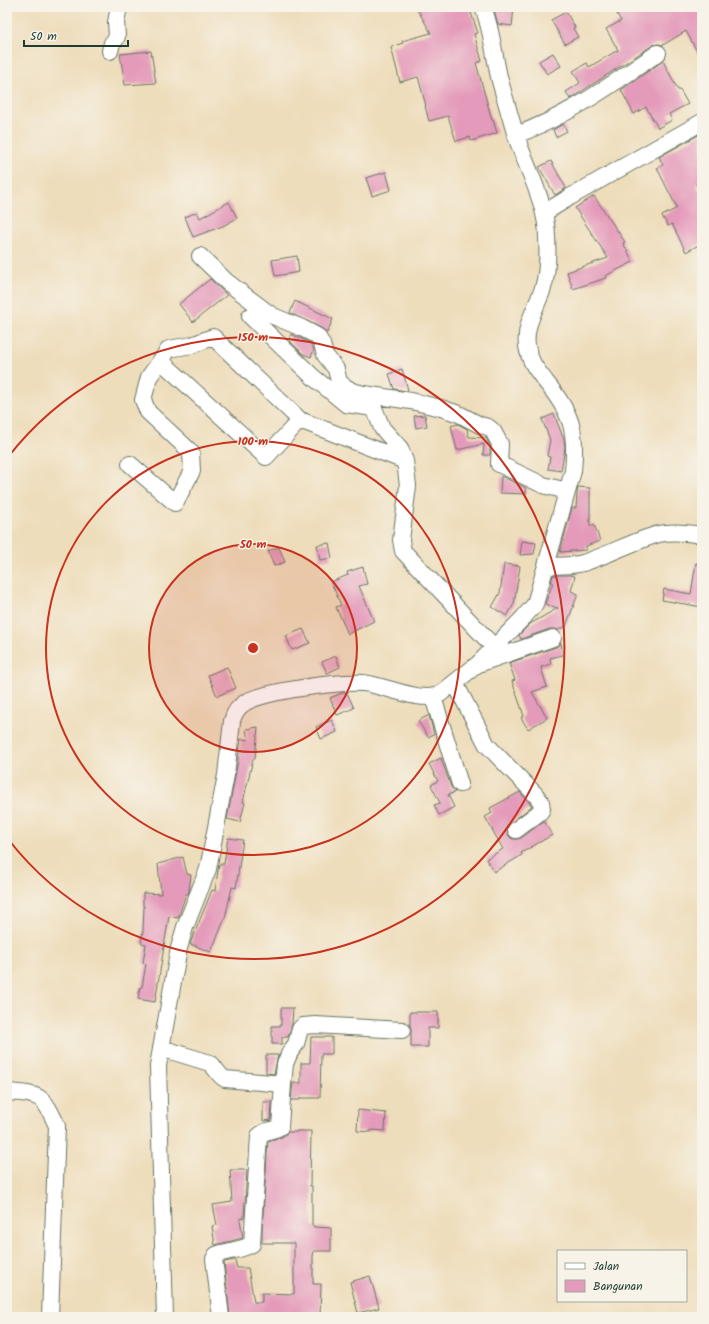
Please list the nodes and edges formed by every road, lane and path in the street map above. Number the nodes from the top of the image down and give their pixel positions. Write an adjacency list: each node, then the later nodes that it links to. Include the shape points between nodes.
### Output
1 (119, 7): 3 (street, via 117,36)
2 (483, 7): 6 (street)
3 (110, 51)
4 (658, 53): 6 (street, via 587,101 539,127)
5 (702, 122): 7 (street)
6 (516, 135): 7 (street)
7 (544, 213): 14 (street, via 547,260 543,287 527,329 527,345 532,364 561,402 571,422 575,450 573,471)
8 (200, 256): 14 (street, via 227,282 263,310 317,336 325,355 336,369 339,382 344,386 364,394 440,408 488,427 500,444 499,464 543,485)
9 (250, 316): 12 (street, via 313,377 346,404 374,408 382,428 400,448)
10 (161, 361): 11 (street, via 169,349 192,345 212,337); 11 (street, via 266,457); 13 (street, via 149,377 143,400 148,412 191,452 192,471 175,503)
11 (300, 420): 12 (street)
12 (405, 461): 18 (street, via 408,486 400,540 403,551)
13 (130, 464)
14 (567, 491): 16 (street)
15 (702, 535): 16 (street, via 660,534 582,563)
16 (546, 566): 18 (street, via 535,604)
17 (553, 638): 19 (street)
18 (494, 647): 19 (street)
19 (478, 664): 20 (street)
20 (455, 683): 21 (street); 23 (street, via 487,745 541,802 540,812)
21 (432, 697): 22 (street); 25 (street, via 423,697 375,684 353,682 260,697 246,702 236,711 232,721 226,775 208,869 179,948)
22 (460, 784)
23 (516, 830)
24 (402, 1030): 26 (street, via 303,1026 285,1064)
25 (162, 1048): 26 (street, via 210,1063 225,1079); 29 (street, via 158,1066)
26 (283, 1084): 30 (street, via 282,1123 280,1127 259,1136 252,1244 221,1252 214,1259)
27 (7, 1092): 28 (street, via 30,1093 41,1099 57,1126)
28 (50, 1317)
29 (165, 1317)
30 (221, 1317)

